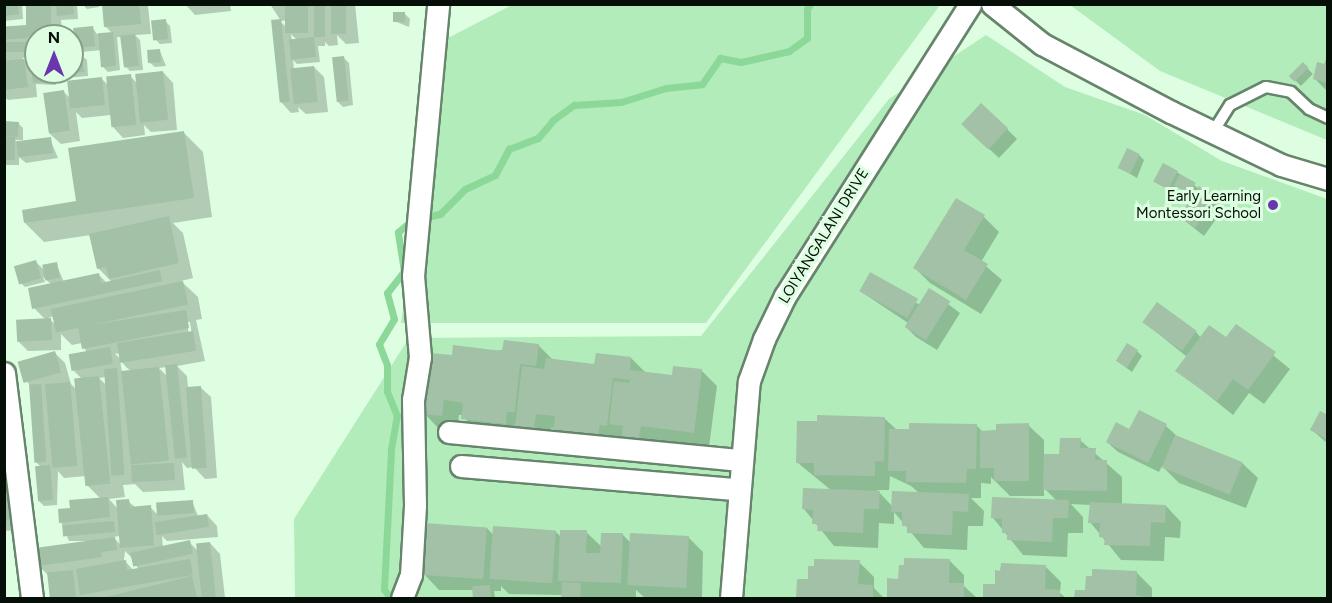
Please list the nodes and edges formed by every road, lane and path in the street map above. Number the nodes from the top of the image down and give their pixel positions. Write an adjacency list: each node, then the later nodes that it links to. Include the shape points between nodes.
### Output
1 (438, 4): 13 (street, via 413,276 420,357 413,400 416,483 411,574)
2 (970, 4): 9 (street, LOIYANGALANI DRIVE, via 785,296 749,381)
3 (992, 4): 5 (street, via 1042,44)
4 (1328, 118): 5 (lane, via 1309,109 1292,92 1266,87 1230,105)
5 (1213, 132): 6 (street, via 1281,165)
6 (1328, 179)
7 (4, 374): 12 (street)
8 (449, 432): 9 (street)
9 (741, 460): 11 (street, LOIYANGALANI DRIVE)
10 (461, 466): 11 (street)
11 (737, 489): 14 (street, LOIYANGALANI DRIVE)
12 (32, 598)
13 (402, 598)
14 (730, 598)

